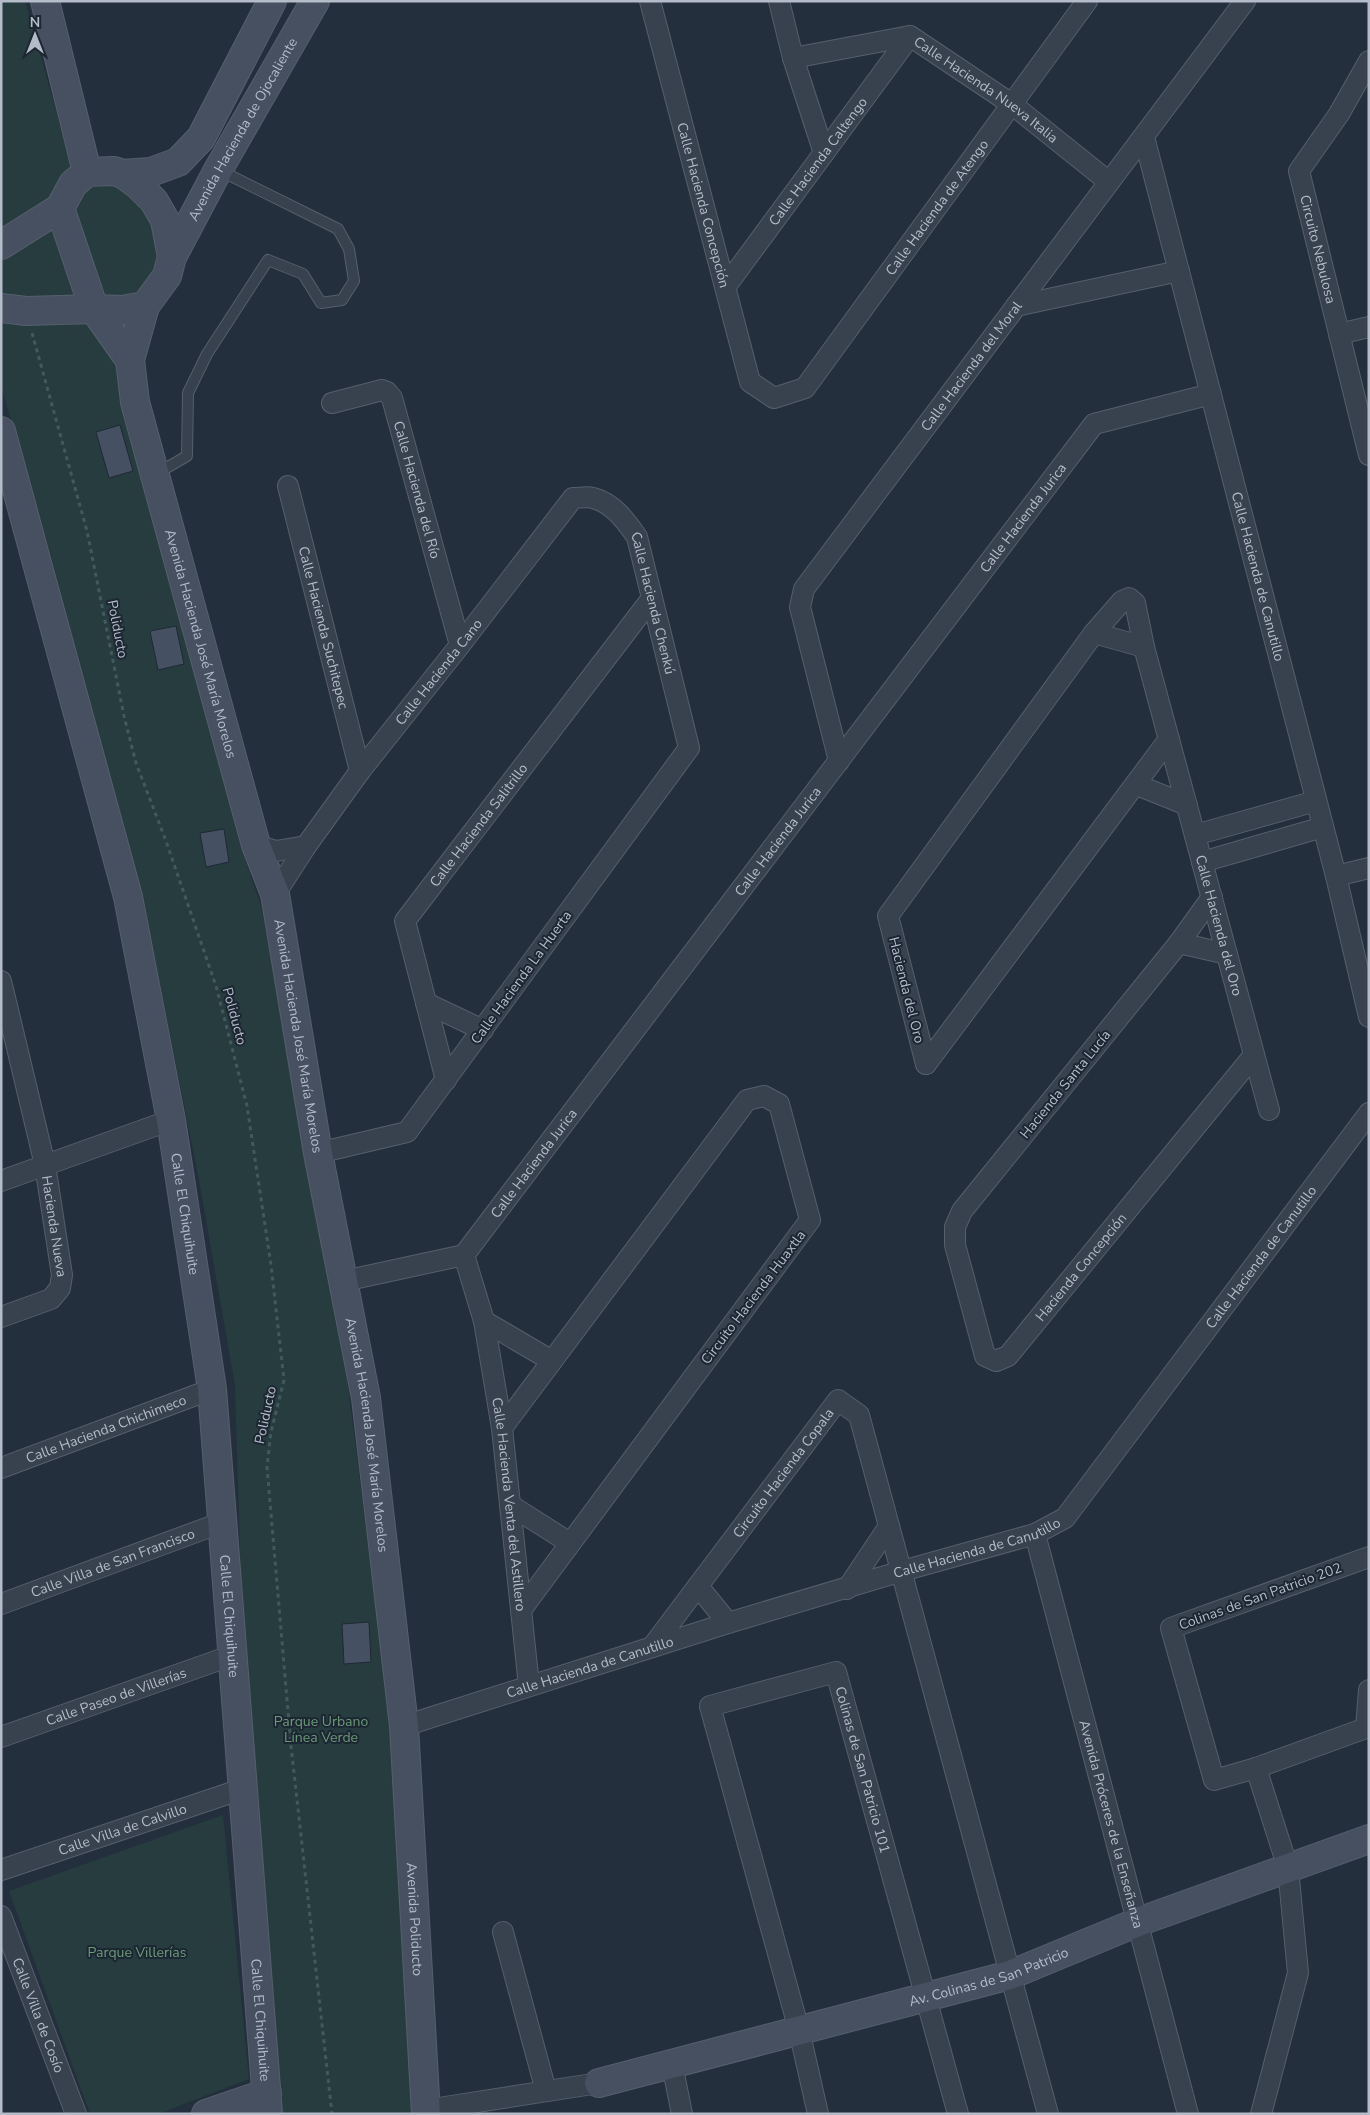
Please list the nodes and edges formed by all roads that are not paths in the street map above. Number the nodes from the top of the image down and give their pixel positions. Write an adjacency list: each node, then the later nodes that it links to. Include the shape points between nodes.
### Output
1 (45, 1): 15 (main road)
2 (272, 1): 16 (main road, via 201,138 178,162 151,172)
3 (315, 1): 14 (main road, Avenida Hacienda de Ojocaliente)
4 (650, 1): 22 (street, Calle Hacienda Concepción)
5 (779, 1): 9 (street)
6 (1245, 1): 12 (street, Calle Hacienda del Moral)
7 (1083, 3): 11 (street, Calle Hacienda de Atengo)
8 (910, 36): 9 (street, Calle Hacienda Nueva Italia); 11 (street, Calle Hacienda Nueva Italia); 13 (street, Calle Hacienda Caltengo)
9 (793, 58): 13 (street)
10 (1369, 61): 28 (street, Circuito Nebulosa, via 1340,114 1298,171)
11 (1013, 105): 17 (street, Calle Hacienda Nueva Italia); 31 (street, Calle Hacienda de Atengo, via 805,388)
12 (1144, 137): 17 (street, Calle Hacienda del Moral); 21 (street, Calle Hacienda de Canutillo)
13 (824, 153): 22 (street, Calle Hacienda Caltengo)
14 (218, 170): 20 (main road, Avenida Hacienda de Ojocaliente); 35 (lane, via 338,229 349,249 354,281 342,300 321,303 303,274 268,260 207,354 188,393 187,456)
15 (87, 172): 16 (main road); 18 (main road, via 73,184)
16 (123, 174): 20 (main road, Avenida Hacienda de Ojocaliente, via 154,201 165,220)
17 (1109, 182): 24 (street, Calle Hacienda del Moral)
18 (60, 208): 19 (main road); 26 (main road, Avenida Hacienda José María Morelos)
19 (1, 245)
20 (172, 257): 23 (main road, Avenida Hacienda de Ojocaliente, via 167,276)
21 (1179, 271): 24 (street); 30 (street, Calle Hacienda de Canutillo)
22 (726, 286): 31 (street, Calle Hacienda Concepción, via 750,382)
23 (146, 306): 26 (main road, via 122,310); 29 (main road, Avenida Hacienda José María Morelos)
24 (1016, 306): 44 (street, Calle Hacienda del Moral, via 804,588 800,608)
25 (14, 309): 26 (main road)
26 (94, 309): 29 (main road, Avenida Hacienda José María Morelos)
27 (1369, 327): 28 (street)
28 (1339, 334): 34 (street, Circuito Nebulosa)
29 (130, 360): 35 (main road, Avenida Hacienda José María Morelos, via 135,402)
30 (1211, 394): 44 (street, Calle Hacienda Jurica, via 1094,424); 47 (street, Calle Hacienda de Canutillo)
31 (774, 398)
32 (332, 403): 40 (street, Calle Hacienda del Río, via 382,390 392,398)
33 (1, 431): 68 (main road, via 128,897)
34 (1369, 455)
35 (155, 475): 51 (main road, Avenida Hacienda José María Morelos)
36 (288, 486): 45 (street, Calle Hacienda Suchitepec)
37 (573, 498): 38 (street, Calle Hacienda Chenkú, via 592,498 611,506 625,520 637,536); 40 (street, Calle Hacienda Cano)
38 (652, 598): 43 (street, Calle Hacienda Chenkú); 61 (street, Calle Hacienda Salitrillo, via 405,921)
39 (1094, 633): 41 (street); 41 (street, Hacienda del Oro, via 1122,601 1129,598 1135,603); 46 (street, Hacienda del Oro, via 888,916 926,1064)
40 (460, 645): 45 (street, Calle Hacienda Cano)
41 (1144, 647): 42 (street, Hacienda del Oro)
42 (1169, 739): 46 (street, Hacienda del Oro); 48 (street, Calle Hacienda del Oro)
43 (689, 748): 63 (street, Calle Hacienda La Huerta)
44 (839, 760): 73 (street, Calle Hacienda Jurica)
45 (360, 771): 52 (street, Calle Hacienda Cano)
46 (1136, 785): 48 (street)
47 (1316, 801): 49 (street, Calle Hacienda de Canutillo); 50 (street)
48 (1187, 805): 50 (street, Calle Hacienda del Oro)
49 (1323, 827): 53 (street); 55 (street, Calle Hacienda de Canutillo)
50 (1195, 835): 53 (street, Calle Hacienda del Oro)
51 (256, 845): 52 (street, via 276,851); 56 (main road, Avenida Hacienda José María Morelos)
52 (306, 846): 56 (street, Calle Hacienda Cano)
53 (1202, 862): 57 (street, Calle Hacienda del Oro)
54 (1369, 868): 55 (street)
55 (1336, 876): 62 (street, Calle Hacienda de Canutillo)
56 (276, 894): 69 (main road, Avenida Hacienda José María Morelos)
57 (1212, 897): 58 (street, Hacienda Santa Lucía); 59 (street, Calle Hacienda del Oro)
58 (1179, 943): 59 (street); 72 (street, Hacienda Santa Lucía, via 962,1211)
59 (1227, 954): 64 (street, Calle Hacienda del Oro)
60 (1, 981): 70 (street, Hacienda Nueva)
61 (426, 1003): 63 (street); 65 (street, Calle Hacienda Salitrillo)
62 (1369, 1017)
63 (483, 1030): 65 (street, Calle Hacienda La Huerta)
64 (1254, 1055): 66 (street, Calle Hacienda del Oro); 72 (street, Hacienda Concepción, via 1008,1356 996,1361 985,1356 955,1245)
65 (446, 1080): 69 (street, Calle Hacienda La Huerta, via 407,1132)
66 (1269, 1110)
67 (1369, 1113): 84 (street, Calle Hacienda de Canutillo, via 1065,1518)
68 (171, 1120): 70 (street); 78 (main road, Calle El Chiquihuite)
69 (318, 1154): 74 (main road, Avenida Hacienda José María Morelos)
70 (45, 1165): 71 (street); 75 (street, Hacienda Nueva, via 62,1275 60,1288 52,1299)
71 (1, 1181)
72 (955, 1227)
73 (464, 1256): 74 (street); 76 (street, Calle Hacienda Venta del Astillero)
74 (344, 1281): 97 (main road, Avenida Hacienda José María Morelos, via 366,1398)
75 (1, 1317)
76 (484, 1321): 77 (street); 79 (street, Calle Hacienda Venta del Astillero)
77 (552, 1361): 79 (street, Circuito Hacienda Huaxtla); 85 (street, Circuito Hacienda Huaxtla, via 747,1100 764,1096 779,1104 810,1220)
78 (212, 1389): 80 (street, Calle Hacienda Chichimeco); 82 (main road, Calle El Chiquihuite)
79 (502, 1428): 81 (street, Calle Hacienda Venta del Astillero)
80 (1, 1468)
81 (510, 1505): 85 (street); 91 (street, Calle Hacienda Venta del Astillero)
82 (223, 1522): 90 (street, Calle Villa de San Francisco); 94 (main road, Calle El Chiquihuite)
83 (889, 1526): 87 (street, Circuito Hacienda Copala); 88 (street, Circuito Hacienda Copala, via 858,1415 838,1400); 89 (street)
84 (1035, 1534): 87 (street, Calle Hacienda de Canutillo); 105 (street, Avenida Próceres de la Enseñanza)
85 (570, 1542): 91 (street, Circuito Hacienda Huaxtla)
86 (1369, 1556): 99 (street, Colinas de San Patricio 202, via 1171,1628 1214,1780)
87 (902, 1571): 89 (street, Calle Hacienda de Canutillo); 107 (street)
88 (698, 1586): 92 (street); 93 (street, Circuito Hacienda Copala)
89 (847, 1589): 92 (street, Calle Hacienda de Canutillo)
90 (1, 1604)
91 (521, 1610): 95 (street, Calle Hacienda Venta del Astillero)
92 (728, 1623): 93 (street, Calle Hacienda de Canutillo)
93 (652, 1647): 95 (street, Calle Hacienda de Canutillo)
94 (233, 1655): 98 (street, Calle Paseo de Villerías); 100 (main road, Calle El Chiquihuite)
95 (529, 1686): 97 (street, Calle Hacienda de Canutillo)
96 (1369, 1690): 99 (street, Colinas de San Patricio 202, via 1366,1728)
97 (404, 1726): 114 (main road, Avenida Poliducto)
98 (1, 1738)
99 (1256, 1768): 102 (street)
100 (242, 1789): 103 (street, Calle Villa de Calvillo); 113 (main road, Calle El Chiquihuite)
101 (1369, 1839): 102 (main road, Av. Colinas de San Patricio)
102 (1288, 1868): 105 (main road, Av. Colinas de San Patricio); 122 (street, via 1298,1973)
103 (1, 1870)
104 (1, 1916): 115 (street, Calle Villa de Cosío)
105 (1138, 1922): 107 (main road, Av. Colinas de San Patricio); 121 (street, Avenida Próceres de la Enseñanza)
106 (503, 1932): 112 (street)
107 (1010, 1975): 108 (main road, Av. Colinas de San Patricio); 120 (street)
108 (927, 1997): 109 (main road, Av. Colinas de San Patricio); 109 (street, Colinas de San Patricio 101, via 836,1672 710,1706); 119 (street)
109 (799, 2030): 110 (main road, Av. Colinas de San Patricio); 118 (street)
110 (672, 2064): 111 (main road, Av. Colinas de San Patricio); 117 (street)
111 (599, 2083): 112 (street)
112 (546, 2092): 114 (street)
113 (268, 2103): 116 (main road)
114 (426, 2112)
115 (76, 2114)
116 (206, 2114)
117 (682, 2114)
118 (818, 2114)
119 (958, 2114)
120 (1048, 2114)
121 (1188, 2114)
122 (1261, 2114)

